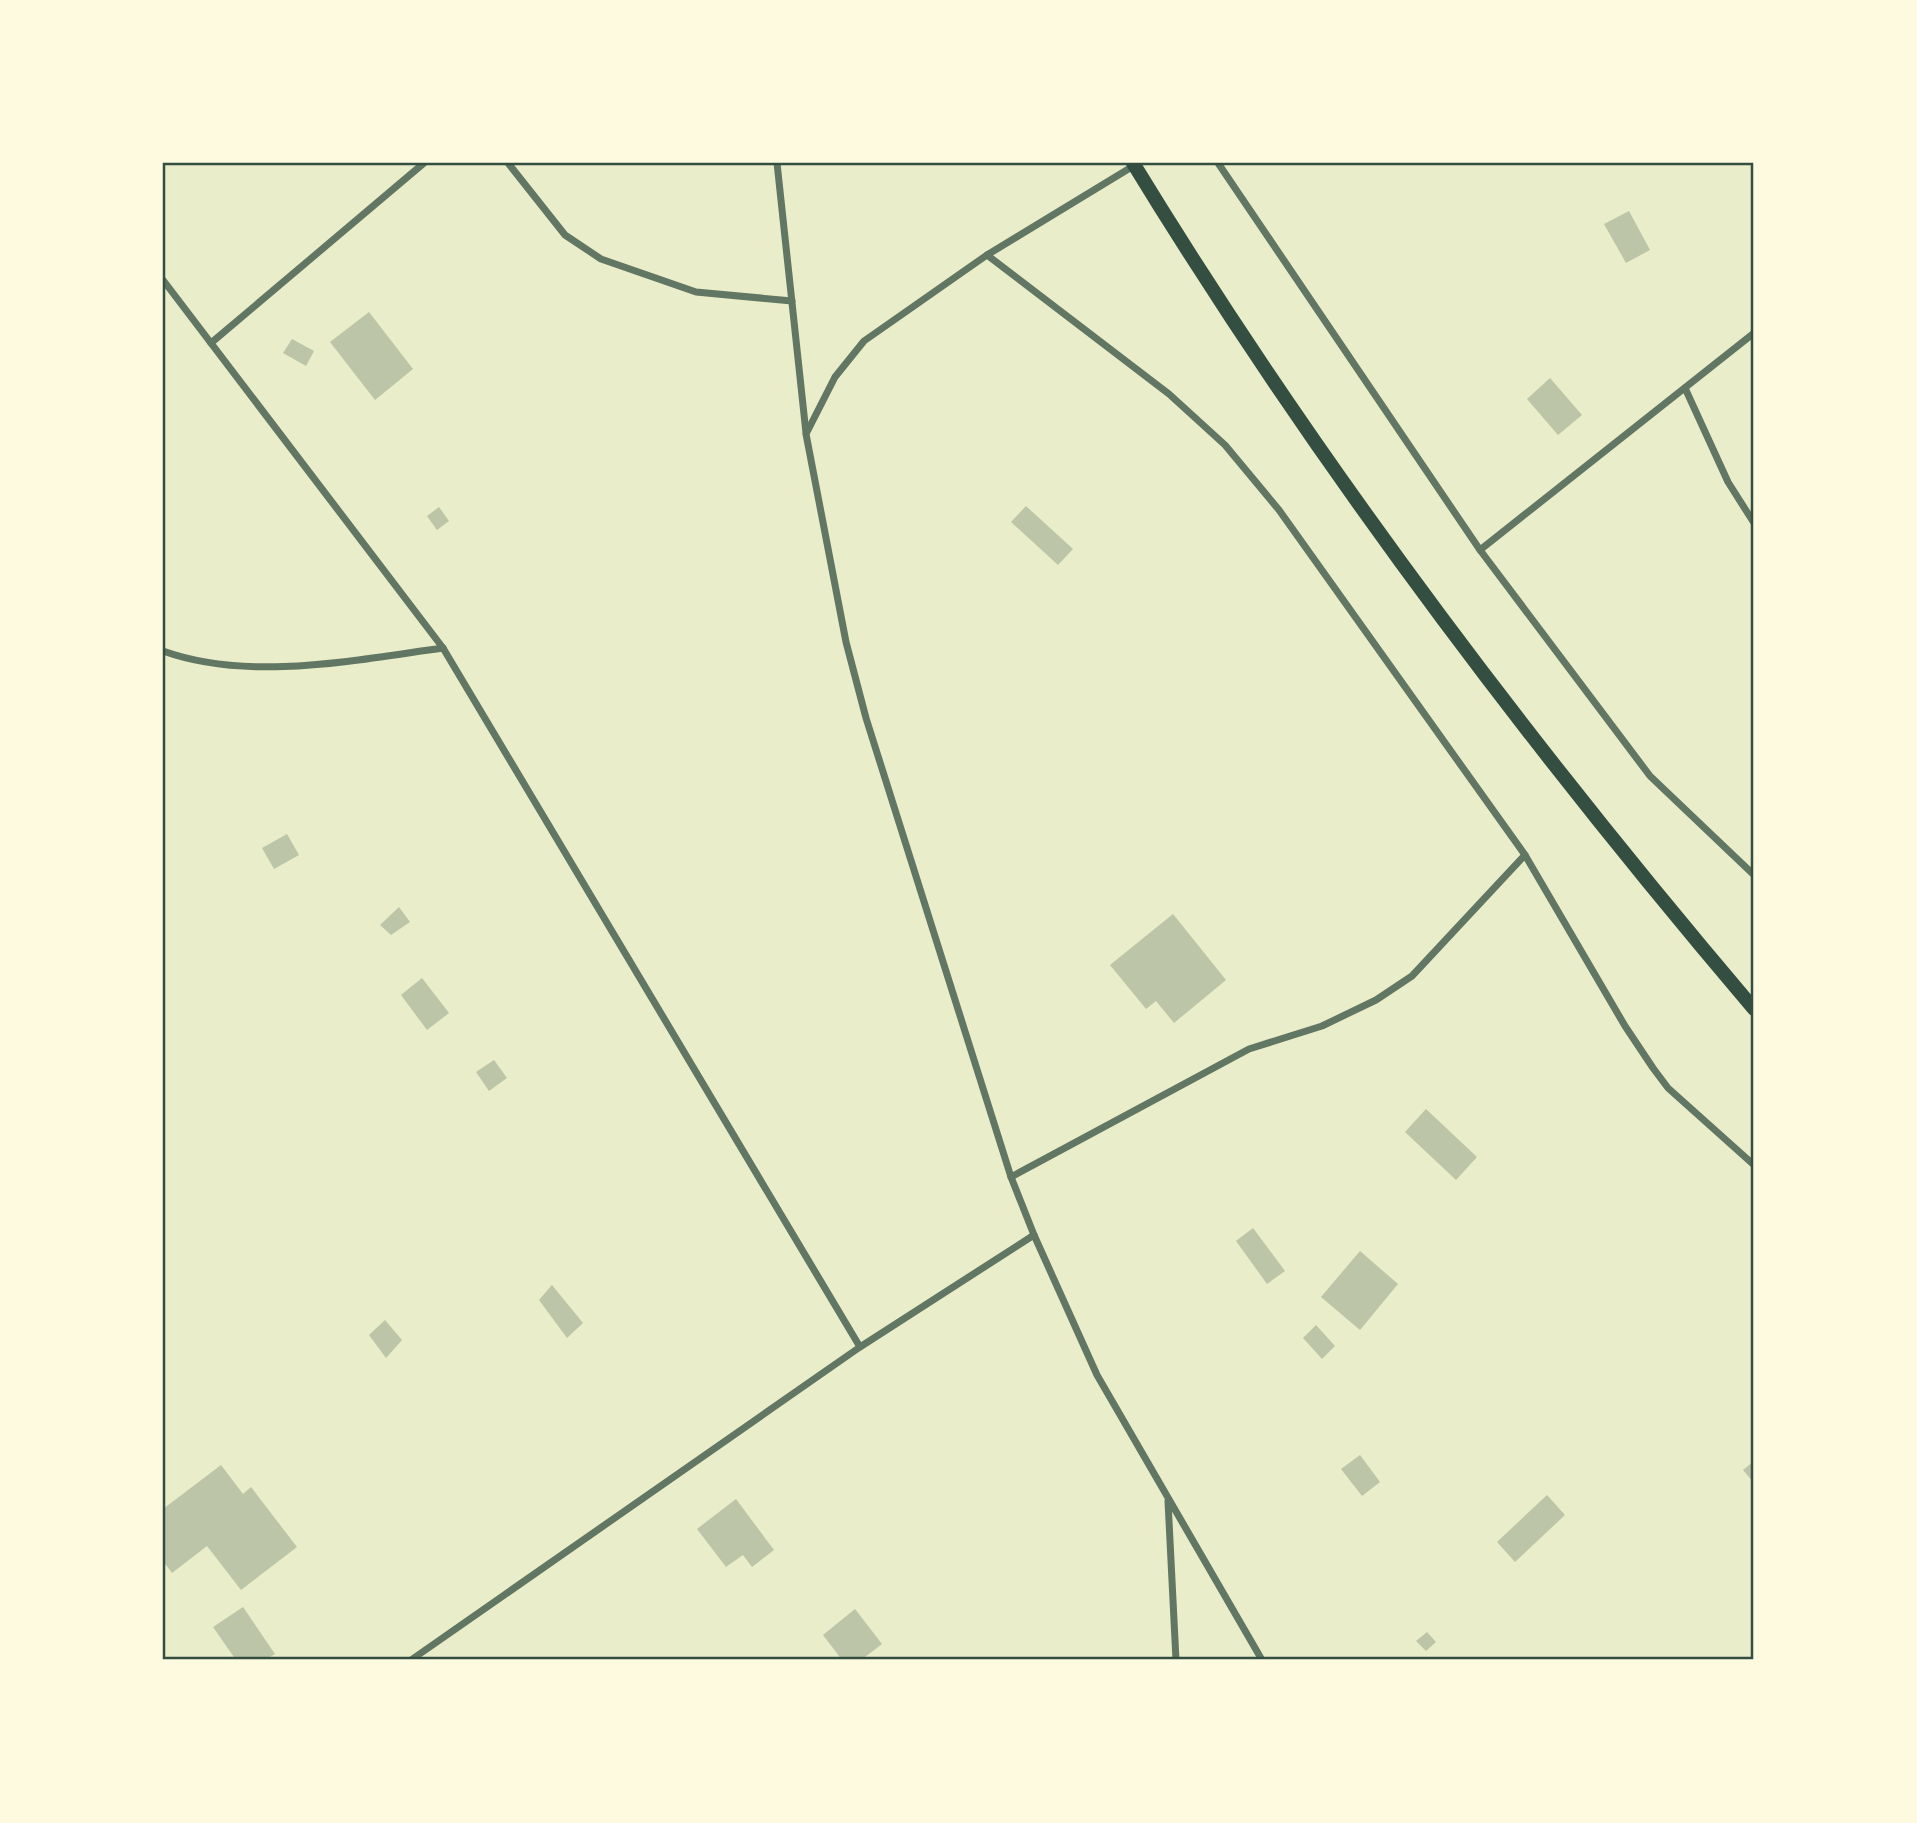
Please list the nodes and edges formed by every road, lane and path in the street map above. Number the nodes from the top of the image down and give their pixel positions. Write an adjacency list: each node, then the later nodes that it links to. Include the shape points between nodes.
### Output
1 (424, 163): 10 (street)
2 (508, 163): 8 (street, via 565,235 601,259 696,292)
3 (777, 163): 8 (street)
4 (1218, 163): 14 (street)
5 (1134, 164): 6 (street); 19 (main road, via 1344,483 1561,772)
6 (987, 255): 12 (street, via 864,341 835,377); 17 (street, via 1169,394 1225,444 1279,510)
7 (163, 280): 10 (street)
8 (792, 301): 12 (street)
9 (1754, 333): 11 (street)
10 (211, 343): 15 (street)
11 (1685, 388): 13 (street, via 1728,482); 14 (street)
12 (806, 434): 21 (street, via 846,642 866,718)
13 (1754, 523)
14 (1480, 550): 18 (street, via 1650,776)
15 (443, 648): 16 (street, via 304,667 253,666); 23 (street)
16 (163, 651)
17 (1525, 855): 20 (street, via 1653,1068 1668,1088); 21 (street, via 1412,976 1376,1000 1321,1026 1249,1049)
18 (1754, 876)
19 (1754, 1009)
20 (1754, 1165)
21 (1011, 1177): 22 (street)
22 (1034, 1235): 23 (street); 24 (street, via 1097,1375)
23 (860, 1347): 25 (street)
24 (1167, 1497): 26 (street); 27 (street)
25 (411, 1660)
26 (1176, 1660)
27 (1262, 1660)

